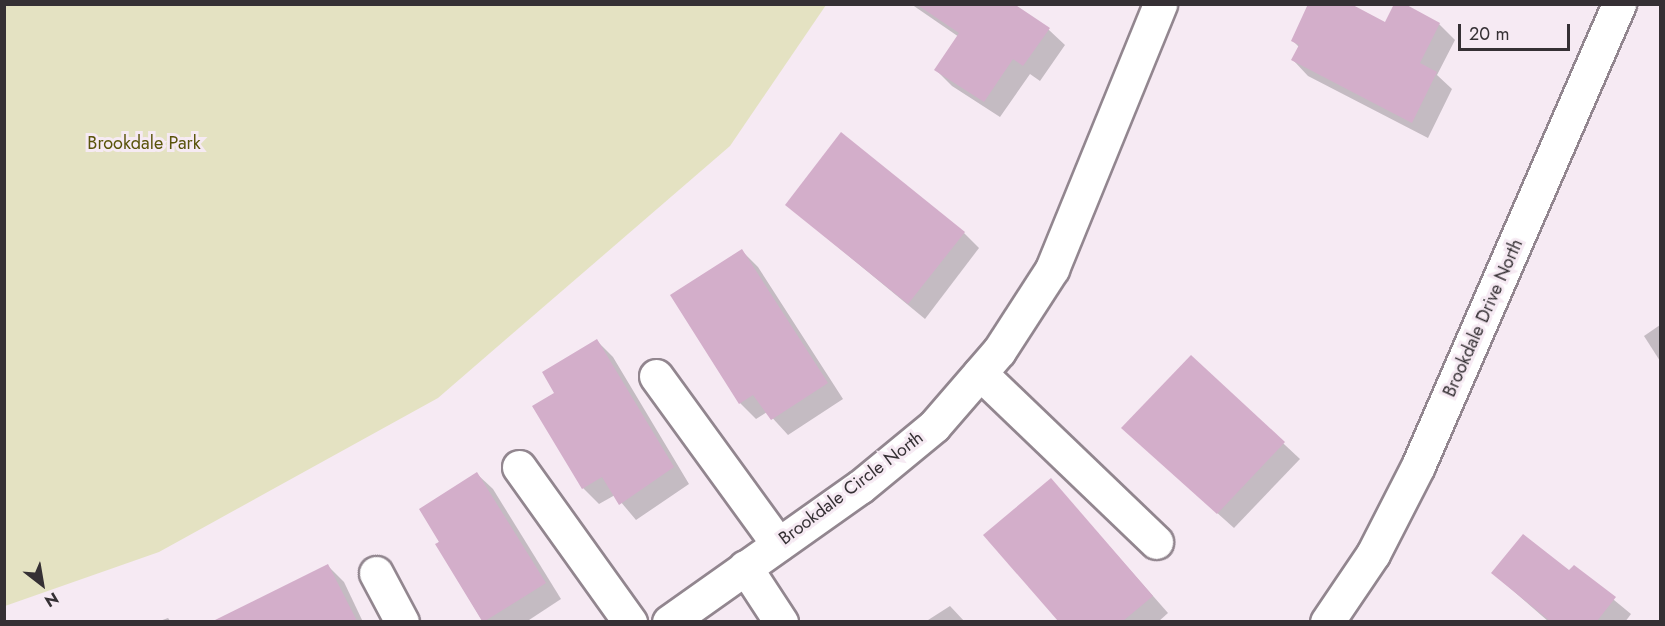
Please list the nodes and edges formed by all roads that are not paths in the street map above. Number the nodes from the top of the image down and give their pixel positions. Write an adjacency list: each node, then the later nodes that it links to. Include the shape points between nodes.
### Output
1 (1160, 4): 3 (street, Brookdale Circle North, via 1052,269 999,351)
2 (1619, 4): 14 (street, Brookdale Drive North, via 1418,466 1373,554)
3 (980, 373): 6 (street); 7 (street, Brookdale Circle North, via 934,426 860,487)
4 (656, 376): 7 (street)
5 (519, 467): 11 (street)
6 (1156, 542)
7 (778, 544): 8 (street, Brookdale Circle North)
8 (746, 567): 12 (street, Brookdale Circle North); 13 (street)
9 (375, 573): 10 (street)
10 (402, 621)
11 (630, 621)
12 (669, 621)
13 (781, 621)
14 (1327, 621)

